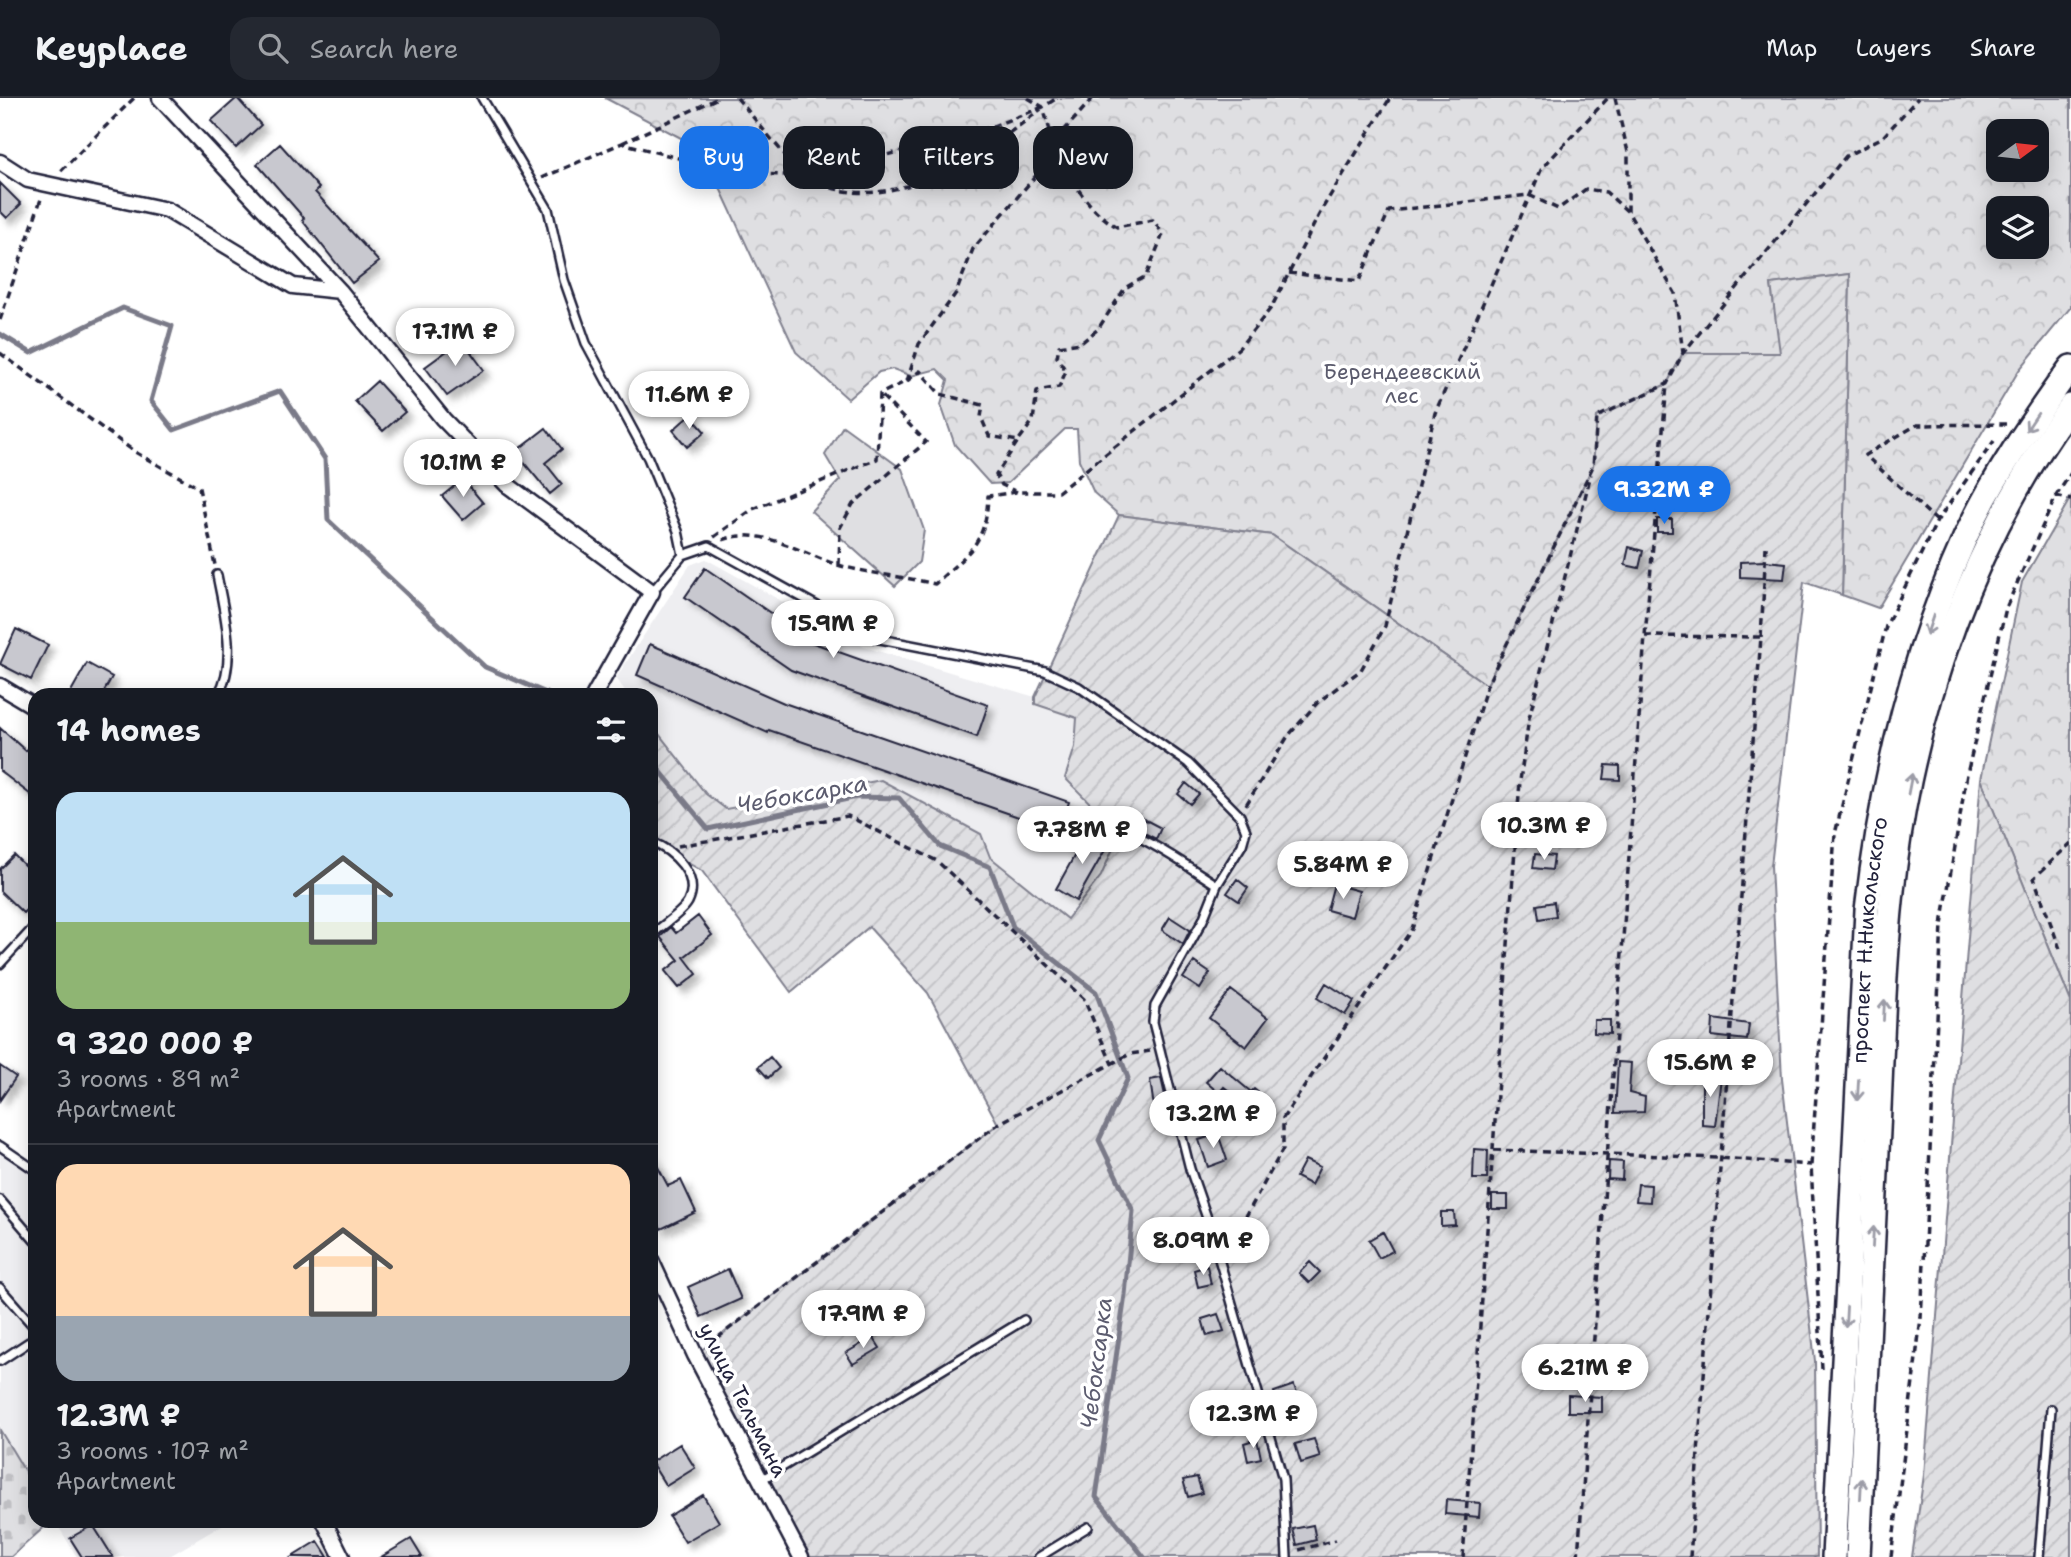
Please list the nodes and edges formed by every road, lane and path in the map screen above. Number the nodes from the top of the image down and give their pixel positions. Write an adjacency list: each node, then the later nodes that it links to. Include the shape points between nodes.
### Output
1 (160, 98): 27 (street)
2 (482, 98): 21 (lane)
3 (718, 98): 15 (path)
4 (737, 98): 16 (path)
5 (1028, 98): 12 (path)
6 (1057, 98): 12 (path)
7 (1093, 98): 14 (path)
8 (1390, 98): 26 (path)
9 (1608, 98): 24 (path, via 1542,168)
10 (1615, 98): 25 (path, via 1628,152)
11 (1918, 98): 29 (path, via 1883,137 1846,156)
12 (1043, 107): 13 (path); 17 (path, via 985,129); 22 (path, via 997,144 900,190)
13 (1048, 126)
14 (1069, 126)
15 (622, 143): 19 (path, via 734,173); 21 (path)
16 (783, 149)
17 (885, 155)
18 (0, 162): 27 (street, via 28,180 167,210 293,286)
19 (783, 175)
20 (1033, 179): 31 (path, via 973,249 956,293 919,344)
21 (533, 182): 45 (lane, via 548,209 564,280 586,343 648,457)
22 (832, 189)
23 (1080, 189): 36 (path, via 1102,218 1117,227 1153,220 1163,234 1146,276 1125,288 1098,330 1081,343 1059,346 1057,356 1066,371 1063,379 1059,387 1037,391 1033,421)
24 (1529, 195): 25 (path, via 1558,209 1586,189 1606,192); 26 (path, via 1389,211 1359,281); 55 (path, via 1435,413 1385,626 1361,670 1318,702 1288,736)
25 (1628, 212): 29 (path, via 1675,293)
26 (1289, 273): 39 (path, via 1271,308 1239,348 1058,492)
27 (340, 291): 48 (street, via 443,419 506,484)
28 (0, 353): 47 (path, via 135,452 199,488)
29 (1683, 353): 32 (path)
30 (2071, 366): 95 (main road, проспект Н.Никольского, one-way to 95, via 2024,434 1966,536 1931,621 1891,756 1867,910)
31 (907, 381): 33 (path); 36 (path, via 920,371 940,394 982,405 981,417 989,436)
32 (1667, 384): 37 (path, via 1597,417); 49 (path)
33 (880, 394): 43 (path, via 877,459 753,509 713,538); 46 (path, via 926,442 853,504 840,528)
34 (2071, 406): 96 (main road, проспект Н.Никольского, one-way to 34, via 1895,864 1919,738 1950,634 1995,530)
35 (2006, 424): 42 (path, via 1917,425 1865,455)
36 (1018, 441): 39 (path, via 996,475 1002,485)
37 (1593, 466): 68 (path, via 1529,718 1520,782); 75 (path, via 1487,685 1412,929 1283,1118 1283,1149)
38 (2071, 473): 40 (path)
39 (1017, 492): 46 (path, via 988,496 988,519 979,542 935,584)
40 (2056, 496): 41 (path); 97 (path, via 2006,608 1967,774 1942,925 1921,1318)
41 (2071, 500)
42 (1937, 521)
43 (709, 546): 45 (lane); 46 (path, via 730,537 750,536); 55 (lane, via 875,638 1045,671 1079,687 1188,763)
44 (1766, 547): 50 (path)
45 (683, 555): 48 (lane)
46 (839, 565)
47 (217, 575): 52 (lane, via 228,630)
48 (652, 592): 53 (street)
49 (1645, 636): 50 (path); 69 (path)
50 (1761, 637): 70 (path)
51 (0, 686): 54 (street)
52 (222, 688)
53 (598, 688)
54 (28, 703)
55 (1240, 816): 60 (lane, via 1246,831 1242,845)
56 (1076, 823): 60 (lane, via 1103,822)
57 (2071, 843): 63 (path, via 2034,878)
58 (658, 845): 59 (lane)
59 (666, 848): 61 (lane, via 685,867 692,887 688,903); 66 (path, via 848,816 937,861 1084,999)
60 (1217, 885): 65 (lane, via 1203,920 1155,1006)
61 (658, 929)
62 (28, 934): 64 (lane)
63 (2060, 948)
64 (0, 964)
65 (1159, 1050): 66 (path, via 1130,1054); 75 (lane)
66 (1112, 1064): 81 (path, via 998,1124)
67 (0, 1146): 71 (lane)
68 (1494, 1150): 69 (path); 92 (path)
69 (1606, 1153): 70 (path); 93 (path)
70 (1720, 1158): 72 (path); 94 (path)
71 (28, 1165)
72 (1811, 1166)
73 (0, 1200): 74 (lane)
74 (28, 1233)
75 (1219, 1262): 88 (lane, via 1283,1479)
76 (658, 1275): 81 (street, улица Тельмана)
77 (0, 1288): 78 (lane)
78 (28, 1320)
79 (1024, 1320): 84 (lane)
80 (28, 1343): 82 (lane)
81 (695, 1355): 84 (street, улица Тельмана)
82 (0, 1361)
83 (2051, 1409): 98 (lane)
84 (760, 1481): 90 (street, улица Тельмана)
85 (1088, 1527): 91 (lane)
86 (328, 1528): 89 (street)
87 (1336, 1540): 88 (path)
88 (1287, 1555)
89 (342, 1557)
90 (801, 1557)
91 (1039, 1557)
92 (1463, 1557)
93 (1578, 1557)
94 (1690, 1557)
95 (1834, 1557)
96 (1857, 1557)
97 (1891, 1557)
98 (2039, 1557)

